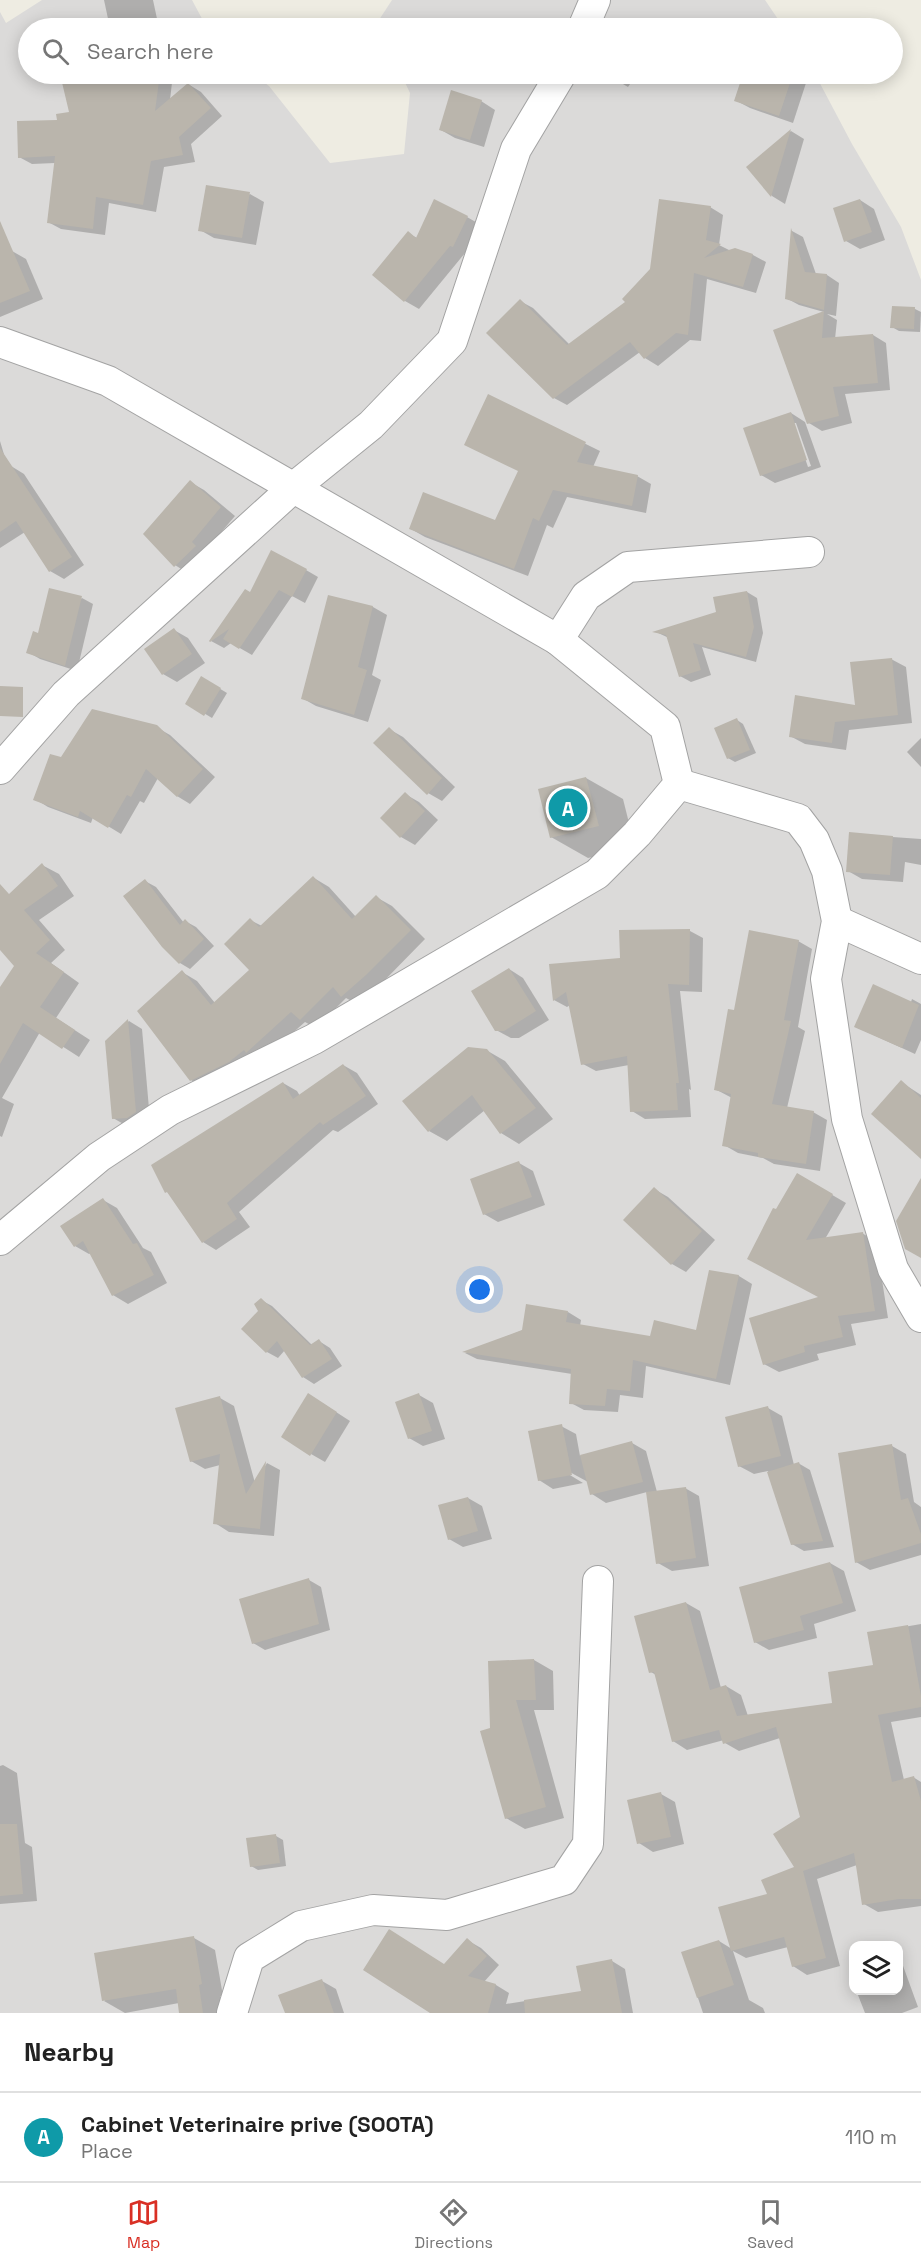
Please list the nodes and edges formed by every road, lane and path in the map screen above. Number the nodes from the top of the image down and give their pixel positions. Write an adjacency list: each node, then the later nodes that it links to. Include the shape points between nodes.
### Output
1 (595, 0): 2 (street)
2 (587, 18)
3 (555, 84): 5 (street, via 516,149 452,341 371,425)
4 (0, 342): 5 (street, via 108,381)
5 (293, 488): 7 (street); 8 (street, via 66,694)
6 (809, 552): 7 (street, via 628,567 586,596)
7 (558, 640): 9 (street, via 665,728)
8 (0, 769)
9 (679, 783): 10 (street, via 798,819 814,840 827,871); 12 (street, via 597,874 314,1039 171,1110 99,1157)
10 (837, 921): 11 (street); 13 (street, via 826,979 847,1119 893,1269)
11 (921, 959)
12 (0, 1240)
13 (921, 1317)
14 (598, 1581): 15 (street, via 588,1844 564,1880 447,1914 373,1910 301,1926 249,1958)
15 (232, 2013)

